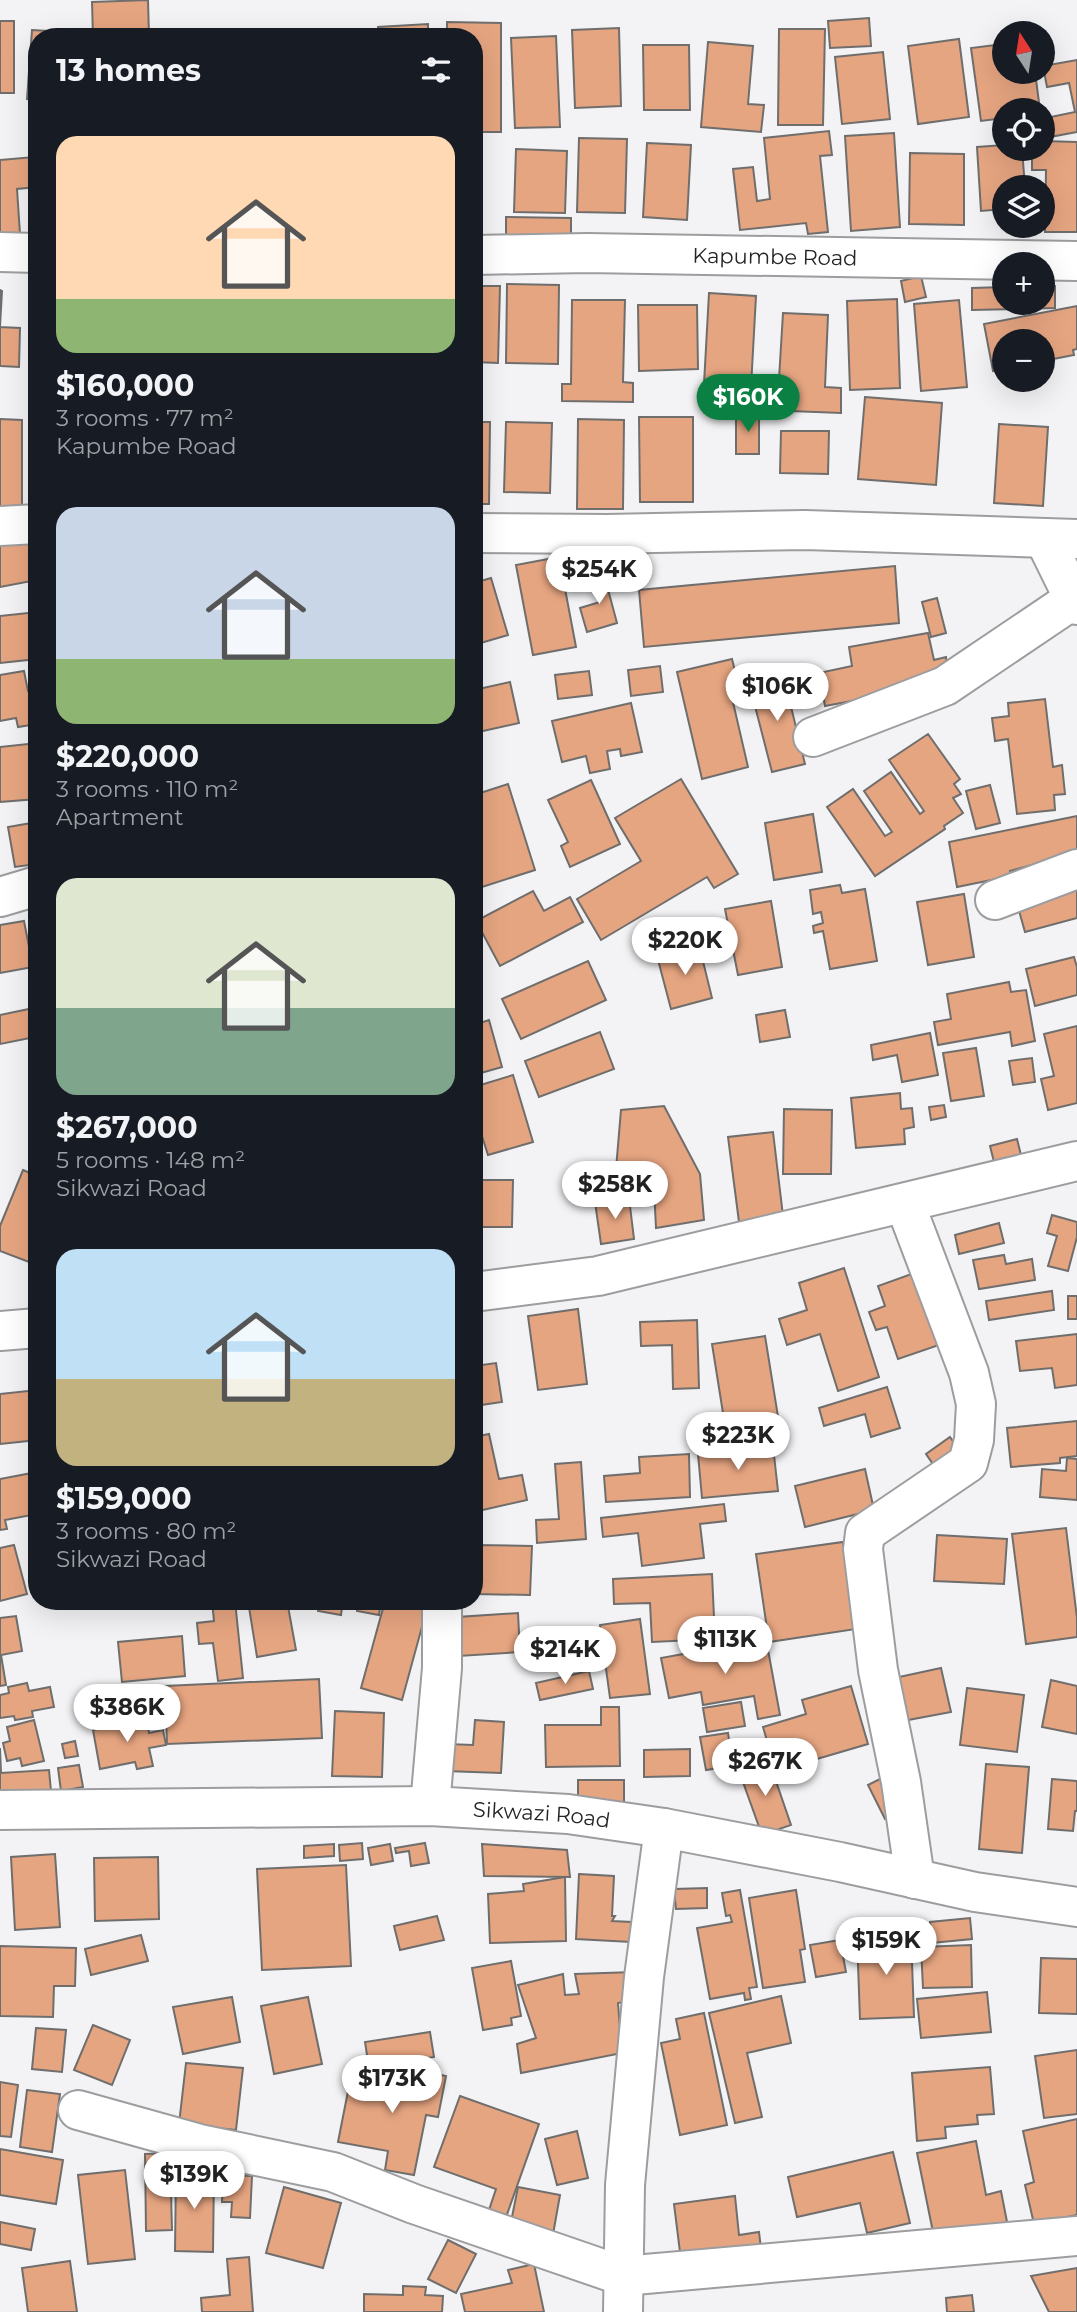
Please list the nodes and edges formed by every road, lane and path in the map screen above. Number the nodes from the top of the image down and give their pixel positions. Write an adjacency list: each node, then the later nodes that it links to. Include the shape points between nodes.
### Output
1 (0, 252): 2 (street)
2 (28, 253)
3 (483, 255): 4 (street, Kapumbe Road)
4 (1077, 261)
5 (28, 524): 6 (street)
6 (0, 526)
7 (483, 533): 8 (street, via 805,530)
8 (1061, 539): 9 (street)
9 (1075, 602): 10 (street, via 945,686)
10 (813, 737)
11 (1077, 869): 14 (street)
12 (28, 889): 13 (street)
13 (0, 897)
14 (995, 900)
15 (1077, 1161): 16 (street)
16 (905, 1204): 17 (street, via 598,1276); 24 (street, via 969,1373 976,1404 968,1463 865,1533 863,1549 878,1670)
17 (483, 1291)
18 (28, 1329): 19 (street)
19 (0, 1331)
20 (442, 1610): 21 (street, via 442,1668)
21 (430, 1806): 22 (street, Sikwazi Road); 23 (street, Sikwazi Road, via 568,1814)
22 (0, 1810)
23 (664, 1828): 24 (street, Sikwazi Road); 28 (street, via 644,1977 625,2185)
24 (915, 1879): 25 (street, Sikwazi Road)
25 (1077, 1907)
26 (78, 2110): 28 (street, via 200,2144 333,2172)
27 (1077, 2236): 28 (street)
28 (623, 2294)

